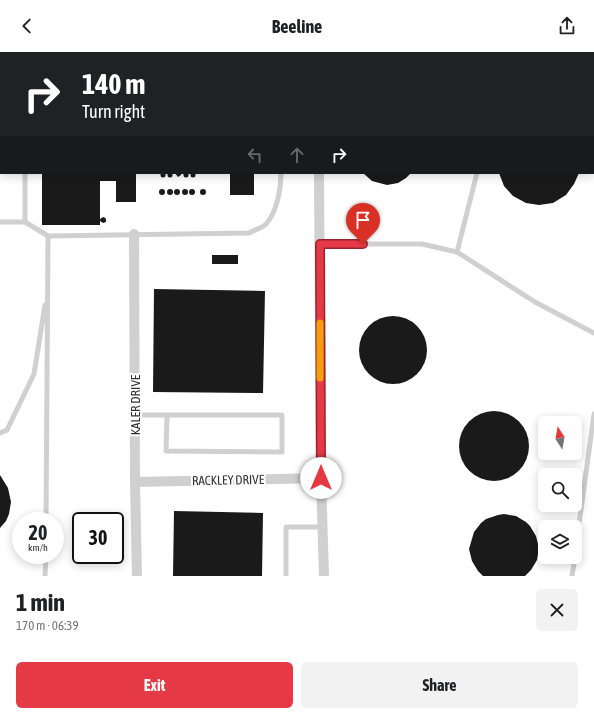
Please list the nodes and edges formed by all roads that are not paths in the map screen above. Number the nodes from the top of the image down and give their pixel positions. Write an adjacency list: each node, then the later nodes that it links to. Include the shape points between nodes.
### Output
1 (25, 174): 6 (lane)
2 (280, 174): 7 (lane, via 275,208 266,224 249,233)
3 (320, 174): 9 (street)
4 (477, 174): 10 (lane)
5 (0, 222): 6 (lane)
6 (25, 222): 8 (lane)
7 (134, 234): 8 (lane); 14 (street, KALER DRIVE)
8 (48, 236): 11 (lane)
9 (320, 244): 10 (lane, via 422,244); 17 (street)
10 (457, 252): 12 (lane, via 535,302)
11 (47, 288): 16 (lane, via 34,374 7,430); 19 (lane)
12 (594, 333)
13 (594, 414): 20 (lane)
14 (135, 415): 15 (lane); 18 (street, KALER DRIVE)
15 (167, 415): 15 (lane, via 282,415 282,452 166,452)
16 (0, 433)
17 (321, 478): 18 (street, RACKLEY DRIVE); 21 (street)
18 (135, 482): 25 (street, KALER DRIVE)
19 (46, 512)
20 (580, 520)
21 (322, 527): 26 (lane, via 286,527); 27 (street)
22 (46, 564): 24 (lane)
23 (573, 564): 28 (lane)
24 (46, 576)
25 (137, 576)
26 (286, 576)
27 (324, 576)
28 (572, 576)

